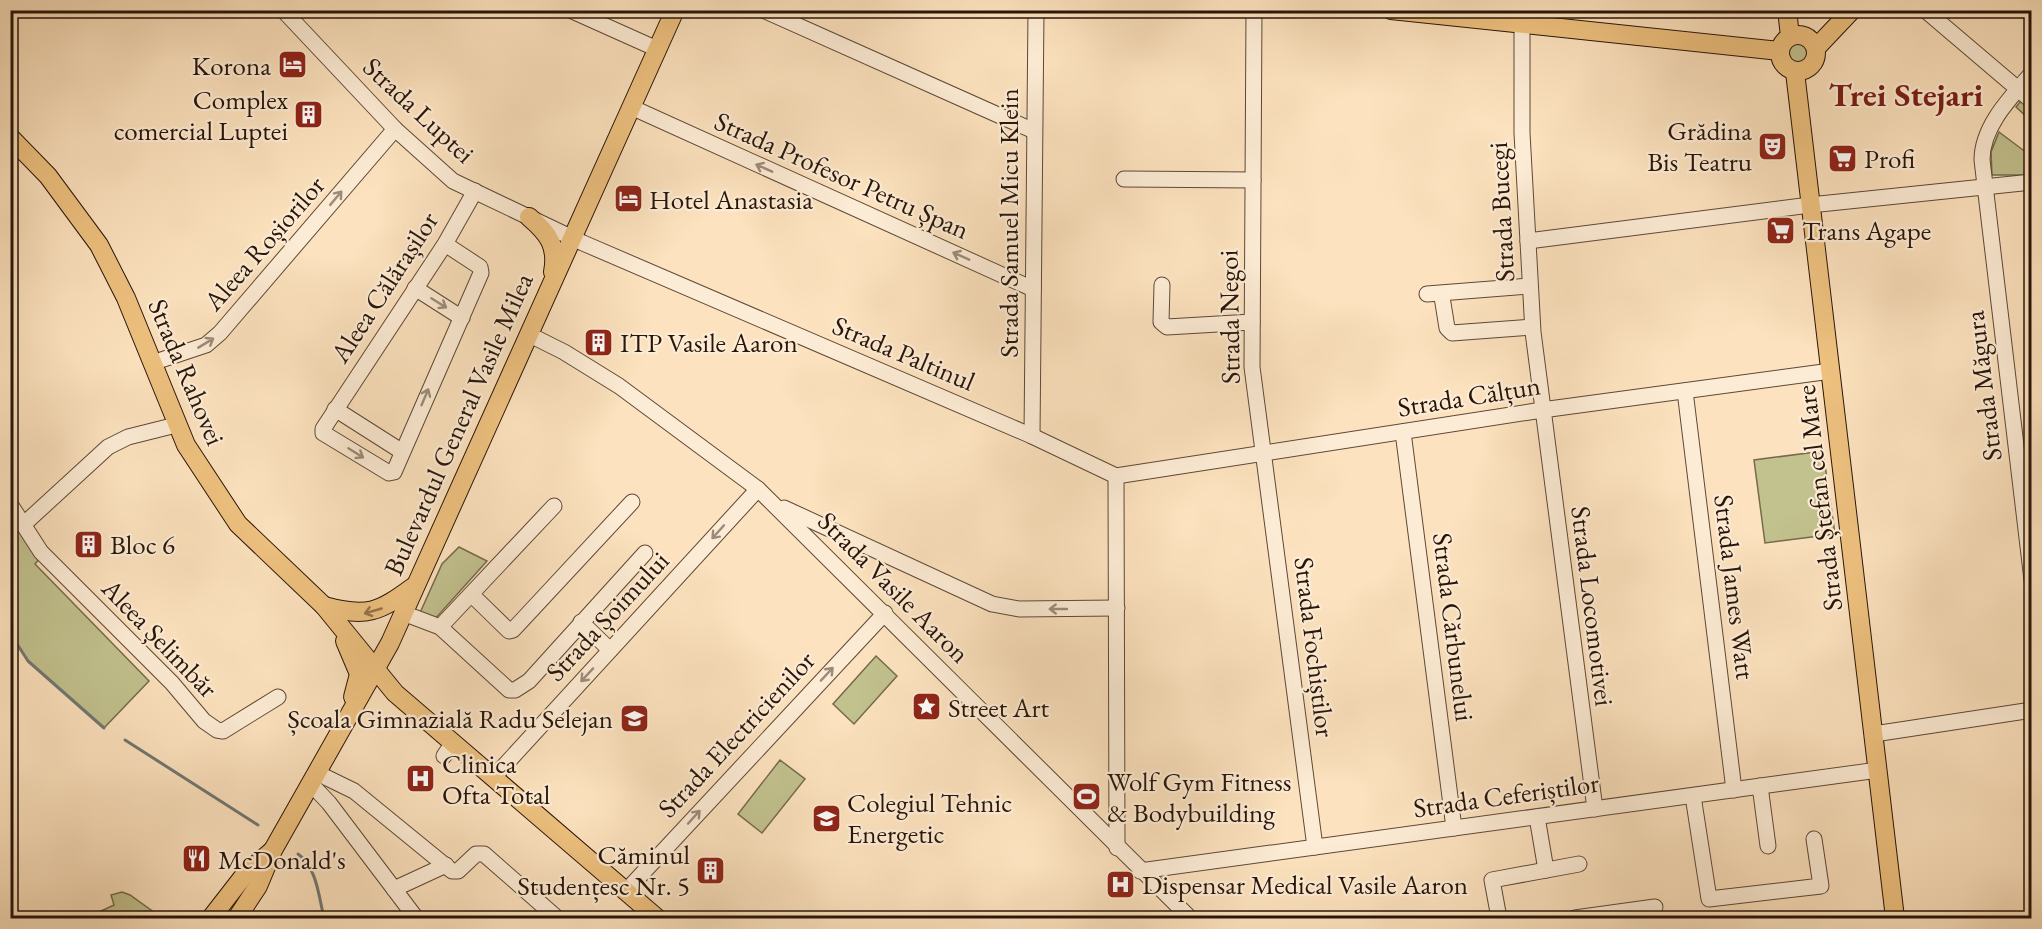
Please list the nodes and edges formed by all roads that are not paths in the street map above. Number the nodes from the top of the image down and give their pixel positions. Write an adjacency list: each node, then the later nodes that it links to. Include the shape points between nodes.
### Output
1 (570, 10): 14 (street)
2 (675, 10): 14 (main road, Bulevardul General Vasile Milea)
3 (763, 10): 21 (street)
4 (1036, 10): 21 (street, Strada Samuel Micu Klein)
5 (1254, 10): 24 (street, Strada Negoi)
6 (1391, 10): 11 (main road)
7 (1787, 10): 12 (main road)
8 (1852, 10): 13 (main road)
9 (1925, 10): 17 (street)
10 (283, 11): 20 (street, Strada Luptei)
11 (1521, 17): 12 (main road); 31 (street, Strada Bucegi)
12 (1785, 44): 13 (main road, via 1807,37); 15 (main road, via 1784,65)
13 (1816, 48): 15 (main road, via 1810,68)
14 (657, 49): 19 (main road, Bulevardul General Vasile Milea)
15 (1795, 72): 28 (main road, Strada Ștefan cel Mare)
16 (2031, 73): 17 (street, Strada Măgura)
17 (2018, 90): 18 (street); 26 (street, Strada Măgura, via 1986,138 1982,152)
18 (2031, 101)
19 (631, 107): 30 (main road, Bulevardul General Vasile Milea); 37 (street, Strada Profesor Petru Șpan, one-way to 19)
20 (395, 129): 27 (street, Strada Luptei, via 444,174); 42 (street, Aleea Roșiorilor, one-way to 20, via 206,345 220,333)
21 (1034, 131): 37 (street, Strada Samuel Micu Klein)
22 (10, 136): 42 (main road, Strada Rahovei, via 48,176 99,245)
23 (1124, 179): 24 (street)
24 (1252, 180): 39 (street, Strada Negoi)
25 (2031, 182): 26 (street)
26 (1984, 185): 28 (street); 60 (street, Strada Măgura)
27 (475, 191): 29 (street, Strada Luptei); 32 (street, Aleea Călărașilor)
28 (1810, 205): 31 (street); 43 (main road, Strada Ștefan cel Mare)
29 (529, 217): 30 (street, Strada Luptei); 33 (main road, via 552,242 555,257)
30 (572, 237): 33 (main road, Bulevardul General Vasile Milea); 49 (street, Strada Paltinul)
31 (1528, 241): 35 (street, Strada Bucegi)
32 (445, 244): 36 (street, Aleea Călărașilor); 38 (street, via 482,270)
33 (550, 285): 41 (main road, Bulevardul General Vasile Milea)
34 (1162, 285): 39 (street, via 1161,322 1167,327)
35 (1530, 286): 40 (street, Strada Bucegi); 40 (street, via 1435,296 1452,333)
36 (415, 288): 38 (street, one-way to 38); 45 (street, Aleea Călărașilor)
37 (1034, 289): 49 (street, Strada Samuel Micu Klein)
38 (462, 318): 50 (street, one-way to 38)
39 (1252, 322): 51 (street, Strada Negoi, via 1252,367)
40 (1532, 327): 46 (street, Strada Bucegi)
41 (528, 334): 53 (street, Strada Vasile Aaron, via 564,351 619,386); 61 (main road, Bulevardul General Vasile Milea)
42 (152, 363): 47 (main road, Strada Rahovei)
43 (1831, 370): 44 (street, Strada Călțun); 73 (main road, Strada Ștefan cel Mare)
44 (1684, 391): 46 (street, Strada Călțun); 79 (street, Strada James Watt)
45 (335, 409): 50 (street); 50 (street, Aleea Călărașilor, one-way to 50, via 323,433 389,473 394,472)
46 (1542, 410): 48 (street, Strada Călțun); 81 (street, Strada Locomotivei)
47 (176, 425): 58 (street, via 128,437 108,447); 63 (main road, Strada Rahovei, via 198,466 238,524)
48 (1403, 432): 51 (street, Strada Călțun); 83 (street, Strada Cărbunelui)
49 (1032, 436): 52 (street, Strada Paltinul)
50 (401, 451)
51 (1265, 453): 52 (street, Strada Călțun); 86 (street, Strada Fochiștilor)
52 (1116, 476): 64 (street)
53 (758, 489): 56 (street, Strada Vasile Aaron); 69 (street, Strada Șoimului, one-way to 69)
54 (632, 502): 62 (street, via 513,630 509,631)
55 (10, 504): 58 (street, Aleea Șelimbăr)
56 (775, 504): 64 (street, one-way to 56, via 1019,609 992,604); 66 (street, Strada Vasile Aaron)
57 (554, 506): 62 (street)
58 (23, 525): 71 (street, Aleea Șelimbăr, via 41,552 217,730 231,727)
59 (645, 553): 67 (street, Strada Șoimului)
60 (2031, 580)
61 (415, 586): 63 (main road, one-way to 63, via 374,612 348,613); 65 (main road, Bulevardul General Vasile Milea)
62 (472, 595): 68 (street)
63 (324, 606): 70 (main road, Strada Rahovei); 74 (main road, via 359,674 355,693 342,714)
64 (1117, 608): 87 (street)
65 (403, 613): 68 (street); 70 (main road, Bulevardul General Vasile Milea)
66 (885, 613): 87 (street, Strada Vasile Aaron); 94 (street, Strada Electricienilor, one-way to 66)
67 (581, 622): 68 (street, Strada Șoimului, via 529,681 515,690 510,690); 69 (street)
68 (440, 627)
69 (610, 650): 76 (street, Strada Șoimului, one-way to 76)
70 (376, 671): 74 (main road, Bulevardul General Vasile Milea); 76 (main road, Strada Rahovei, via 448,750)
71 (278, 697)
72 (2031, 710): 73 (street)
73 (1874, 734): 75 (main road, Strada Ștefan cel Mare)
74 (329, 751): 77 (main road, Bulevardul General Vasile Milea)
75 (1878, 770): 78 (street, Strada Ceferiștilor); 104 (main road, Strada Ștefan cel Mare)
76 (493, 778): 94 (main road, Strada Rahovei)
77 (314, 779): 88 (main road, Bulevardul General Vasile Milea); 90 (street, via 354,791); 93 (street)
78 (1760, 786): 79 (street, Strada Ceferiștilor); 85 (street)
79 (1734, 790): 80 (street, Strada Ceferiștilor)
80 (1693, 796): 81 (street, Strada Ceferiștilor); 84 (street, via 1709,899 1821,886)
81 (1595, 809): 82 (street, Strada Ceferiștilor)
82 (1538, 817): 83 (street, Strada Ceferiștilor); 91 (street)
83 (1454, 828): 86 (street, Strada Ceferiștilor)
84 (1814, 840)
85 (1768, 846)
86 (1315, 847): 92 (street, Strada Ceferiștilor)
87 (1118, 848): 92 (street, Strada Vasile Aaron)
88 (273, 850): 96 (main road, via 246,873); 97 (main road, via 258,886)
89 (1579, 864): 91 (street)
90 (452, 868): 93 (street); 99 (street, via 476,854 484,854)
91 (1546, 870): 102 (street, via 1492,880)
92 (1140, 871): 101 (street, Strada Vasile Aaron)
93 (394, 889): 98 (street)
94 (627, 891): 100 (main road, Strada Rahovei)
95 (1655, 907): 103 (street)
96 (210, 918)
97 (237, 918)
98 (416, 918)
99 (557, 918)
100 (657, 918)
101 (1190, 918)
102 (1498, 918)
103 (1575, 918)
104 (1895, 918)

